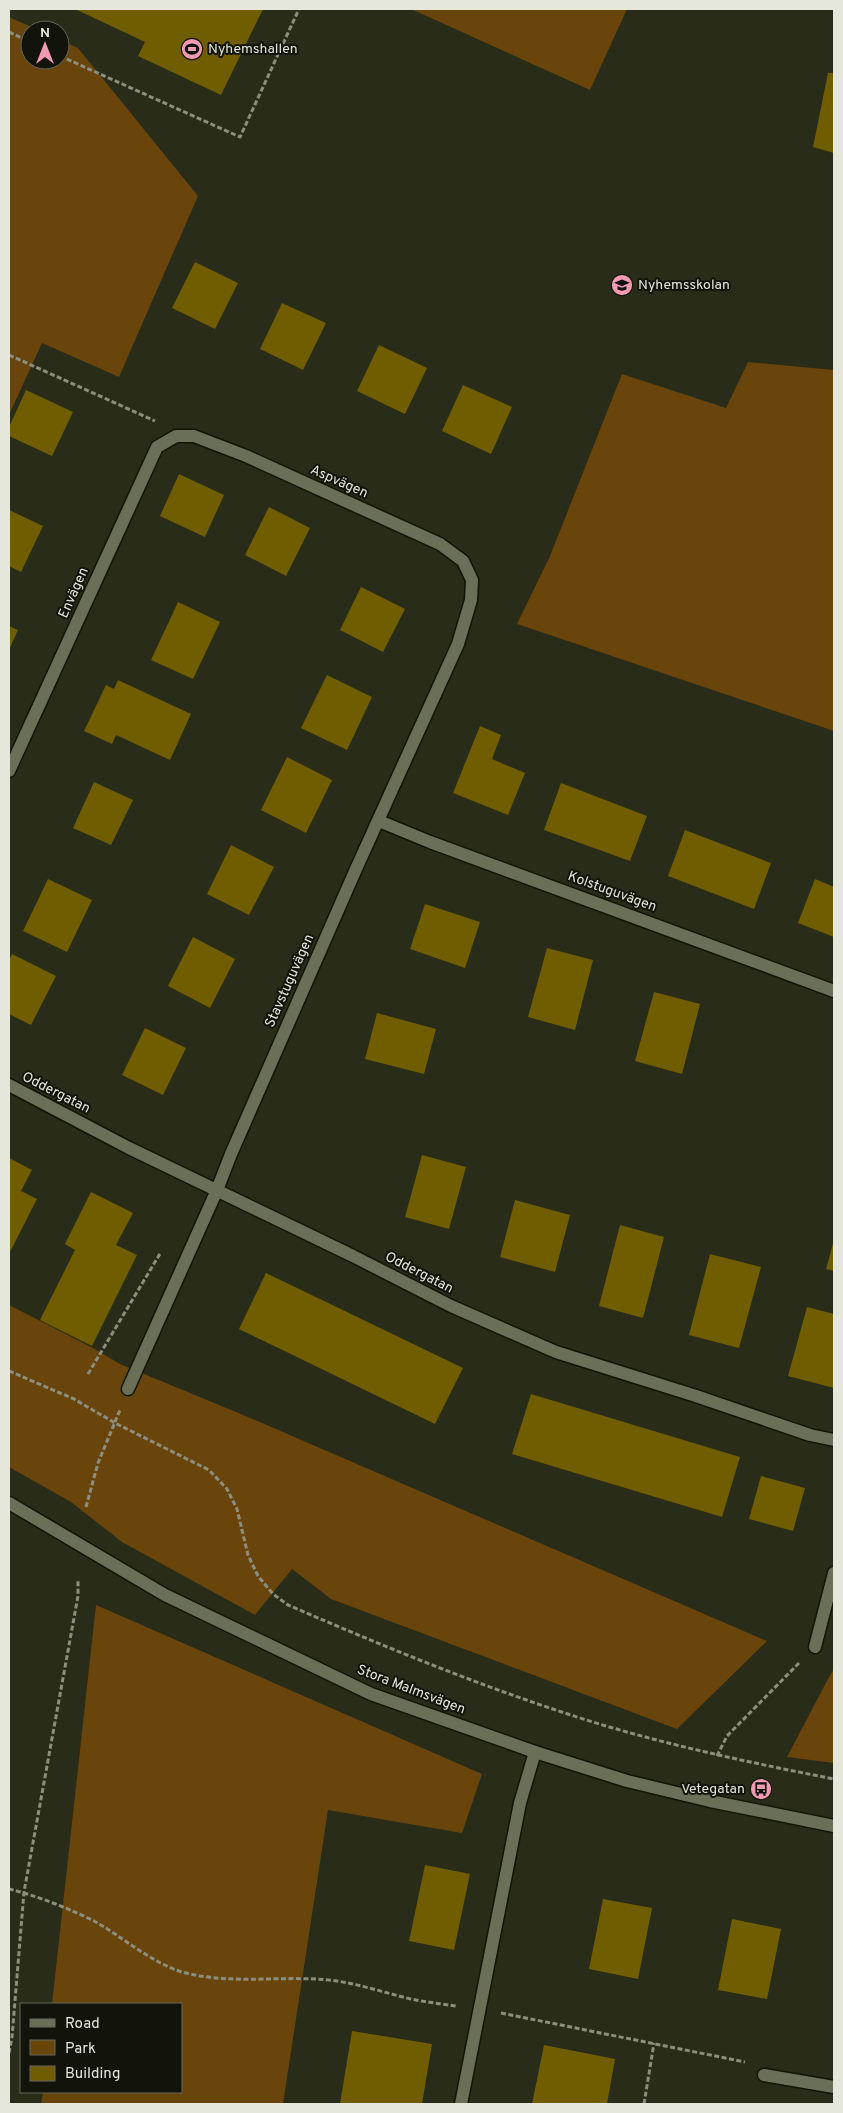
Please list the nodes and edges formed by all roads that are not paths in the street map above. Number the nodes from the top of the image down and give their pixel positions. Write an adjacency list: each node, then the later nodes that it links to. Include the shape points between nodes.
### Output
1 (176, 436): 2 (street, Aspvägen, via 194,436 246,456 440,544 463,561); 3 (street, Envägen, via 157,447)
2 (472, 583): 4 (street, Stavstuguvägen, via 471,600 458,644)
3 (9, 771)
4 (379, 821): 5 (street, Kolstuguvägen); 7 (street, Stavstuguvägen)
5 (834, 991)
6 (9, 1085): 7 (street, Oddergatan)
7 (217, 1190): 8 (street, Stavstuguvägen); 9 (street, Oddergatan, via 451,1306 556,1352)
8 (128, 1388)
9 (834, 1440)
10 (9, 1503): 13 (street, Stora Malmsvägen, via 165,1595 371,1694)
11 (834, 1573): 12 (street)
12 (815, 1647)
13 (535, 1752): 14 (street, Stora Malmsvägen, via 627,1781); 17 (street, via 520,1803)
14 (834, 1826)
15 (764, 2075): 16 (street)
16 (834, 2087)
17 (461, 2104)

